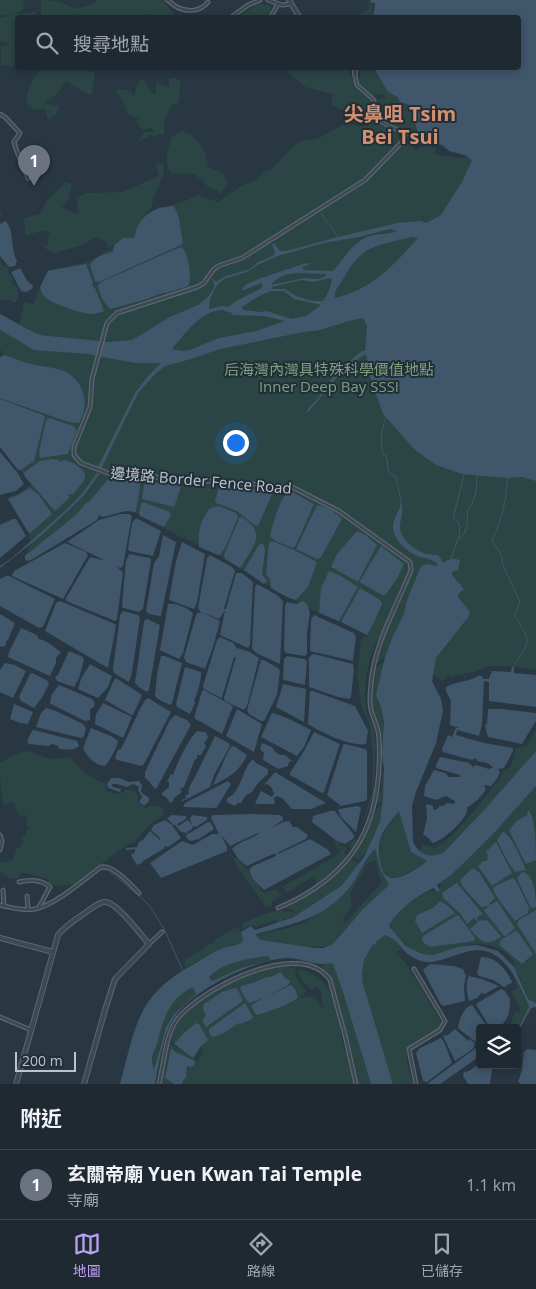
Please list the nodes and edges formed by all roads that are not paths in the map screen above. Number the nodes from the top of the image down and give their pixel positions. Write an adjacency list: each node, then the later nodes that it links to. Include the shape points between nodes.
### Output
1 (166, 0): 4 (street, via 180,9 193,11)
2 (260, 0): 7 (street)
3 (268, 0): 6 (street)
4 (208, 2)
5 (290, 2): 6 (street); 9 (street)
6 (278, 4): 8 (street)
7 (234, 15)
8 (272, 15)
9 (298, 15)
10 (355, 70): 11 (street)
11 (355, 75): 13 (street, via 357,85 374,100 377,120)
12 (0, 114): 14 (street, via 20,133 14,142)
13 (406, 134): 24 (street, 邊境路 Border Fence Road, via 365,180 242,258 218,266 200,286 110,318 91,382 90,407 74,447 74,455 81,463 111,474 292,487 340,510 412,565 372,669 370,696 378,729 380,777 372,815 358,844 337,871 308,894)
14 (28, 178)
15 (0, 836): 16 (street)
16 (0, 850)
17 (19, 882): 23 (street, via 45,882 50,887)
18 (2, 890): 22 (street)
19 (139, 893): 23 (street, via 105,866)
20 (27, 896): 25 (street)
21 (0, 905): 22 (street)
22 (4, 906): 25 (street)
23 (38, 908): 25 (street)
24 (278, 908)
25 (28, 909)
26 (162, 932): 28 (street)
27 (0, 940): 29 (street)
28 (149, 944): 29 (street, via 116,906 103,902 62,930); 34 (street, via 115,979)
29 (53, 952): 32 (street)
30 (414, 969): 37 (street, via 445,1021 440,1030 409,1049)
31 (0, 1018): 32 (street)
32 (31, 1030): 33 (street)
33 (16, 1084)
34 (84, 1084)
35 (159, 1084): 36 (street, via 172,1031 184,1012 212,990 227,983 289,963 316,968 330,980)
36 (356, 1084)
37 (416, 1084)

